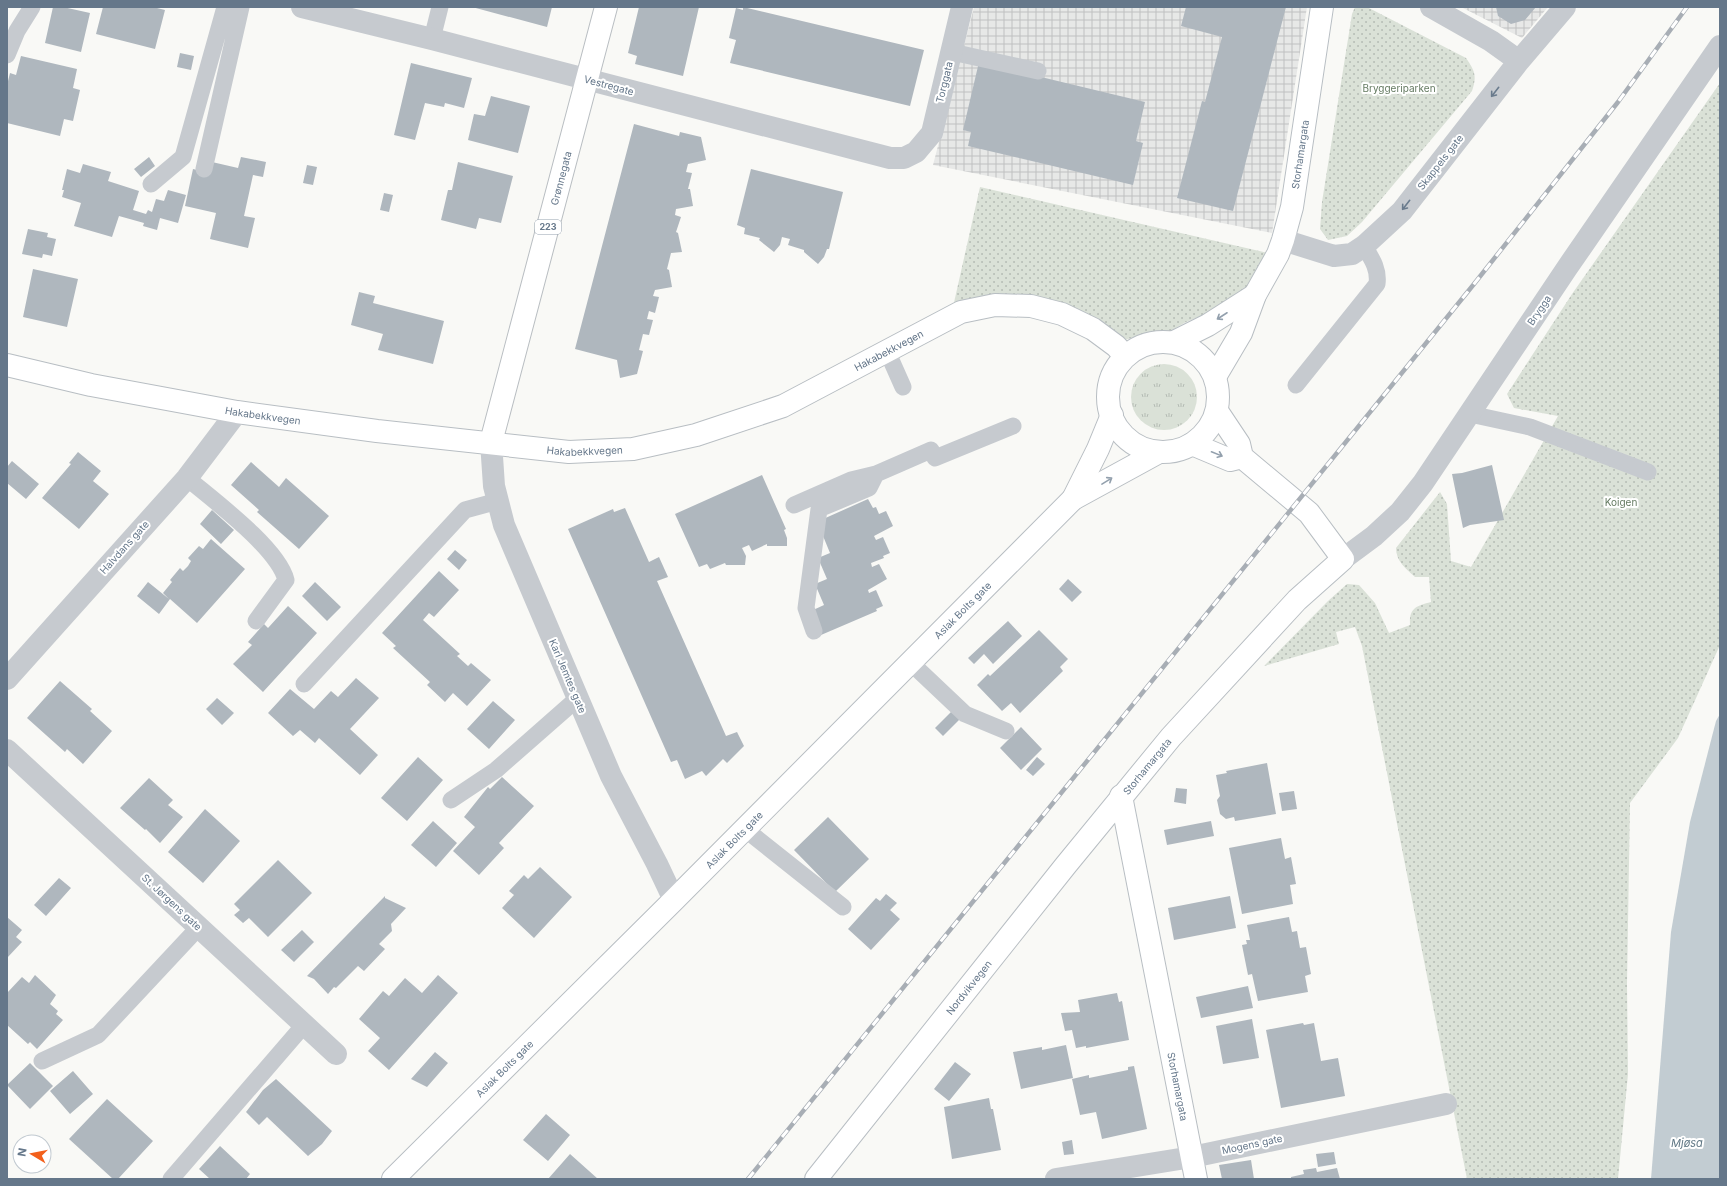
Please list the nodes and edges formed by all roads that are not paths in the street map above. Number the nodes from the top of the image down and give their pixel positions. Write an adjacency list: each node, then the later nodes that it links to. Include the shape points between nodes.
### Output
1 (32, 7): 14 (lane, via 17,31)
2 (225, 7): 20 (lane, via 182,157)
3 (241, 7): 19 (lane)
4 (302, 7): 11 (street, Vestregate)
5 (440, 7): 11 (lane)
6 (606, 7): 17 (main road, Grønnegata / 223)
7 (962, 7): 13 (street, Torggata)
8 (1322, 7): 21 (main road, Storhamargata, via 1292,207)
9 (1565, 7): 15 (street, Skappels gate)
10 (1437, 9): 15 (street)
11 (432, 39): 17 (street, Vestregate)
12 (1720, 46): 33 (street, Brygga)
13 (952, 52): 16 (lane); 18 (street, Torggata, via 932,133)
14 (7, 55)
15 (1519, 61): 22 (street, Skappels gate, one-way to 22, via 1402,211)
16 (1038, 71)
17 (588, 79): 18 (street, Vestregate, via 890,158 904,158); 36 (main road, Grønnegata / 223)
18 (916, 152)
19 (204, 169)
20 (151, 184)
21 (1283, 240): 22 (street, Skappels gate, via 1334,256 1352,254); 23 (main road, Storhamargata)
22 (1364, 246): 29 (lane, via 1375,264 1377,284)
23 (1255, 295): 24 (main road, Storhamargata, one-way to 24, via 1208,325); 28 (main road, Storhamargata, via 1241,333)
24 (1174, 342): 26 (main road, via 1148,344); 28 (main road, via 1199,354)
25 (888, 350): 26 (main road, Hakabekkvegen, via 961,312 996,305 1032,306 1062,314 1093,329); 30 (lane); 36 (main road, Hakabekkvegen, via 783,406 696,435 633,449 569,452)
26 (1125, 356): 34 (main road, via 1117,366 1110,384 1108,396)
27 (7, 365): 32 (main road, Hakabekkvegen, via 91,385)
28 (1215, 377): 31 (main road, via 1218,390)
29 (1296, 385)
30 (903, 387)
31 (1216, 411): 37 (main road, via 1207,430); 39 (main road, via 1239,444)
32 (237, 412): 36 (main road, Hakabekkvegen, via 377,431); 42 (street, Halvdans gate)
33 (1470, 414): 40 (lane, via 1530,427); 46 (street, Brygga, via 1400,512)
34 (1112, 415): 38 (main road, via 1118,428 1133,442 1145,449); 43 (main road, Aslak Bolts gate)
35 (1014, 426): 41 (lane, via 935,458 931,450)
36 (491, 442): 44 (street, Karl Jemtes gate, via 494,486)
37 (1192, 444): 38 (main road, via 1179,450); 39 (main road, one-way to 39, via 1230,460)
38 (1159, 452): 43 (main road, Aslak Bolts gate, one-way to 38)
39 (1242, 457): 46 (main road, via 1309,513)
40 (1648, 472)
41 (876, 474): 45 (lane, via 851,480); 48 (lane, via 870,488 819,509 806,608)
42 (187, 478): 47 (lane, via 240,522 283,570 286,580); 50 (street, Halvdans gate)
43 (1073, 499): 49 (main road, Aslak Bolts gate)
44 (498, 501): 51 (lane, via 465,510); 52 (street, Karl Jemtes gate, via 504,525)
45 (794, 505)
46 (1343, 559): 55 (main road, Storhamargata, via 1297,600 1176,731)
47 (256, 622)
48 (814, 631)
49 (910, 662): 53 (lane, via 965,714); 57 (main road, Aslak Bolts gate)
50 (7, 679)
51 (304, 684)
52 (578, 698): 56 (lane, via 496,770); 58 (street, Karl Jemtes gate, via 611,776)
53 (1006, 731)
54 (7, 750): 60 (street, St. Jørgens gate)
55 (1121, 796): 65 (main road, Storhamargata); 68 (main road, Nordvikvegen)
56 (451, 800)
57 (745, 829): 58 (main road, Aslak Bolts gate); 59 (lane)
58 (674, 900): 67 (main road, Aslak Bolts gate)
59 (843, 907)
60 (199, 928): 61 (street, St. Jørgens gate); 63 (lane, via 98,1035)
61 (304, 1025): 62 (street, St. Jørgens gate); 66 (lane)
62 (336, 1054)
63 (42, 1061)
64 (1446, 1104): 65 (street, Mogens gate)
65 (1192, 1157): 69 (street, Mogens gate); 70 (main road, Storhamargata)
66 (171, 1179)
67 (393, 1179)
68 (816, 1179)
69 (1056, 1179)
70 (1196, 1179)

